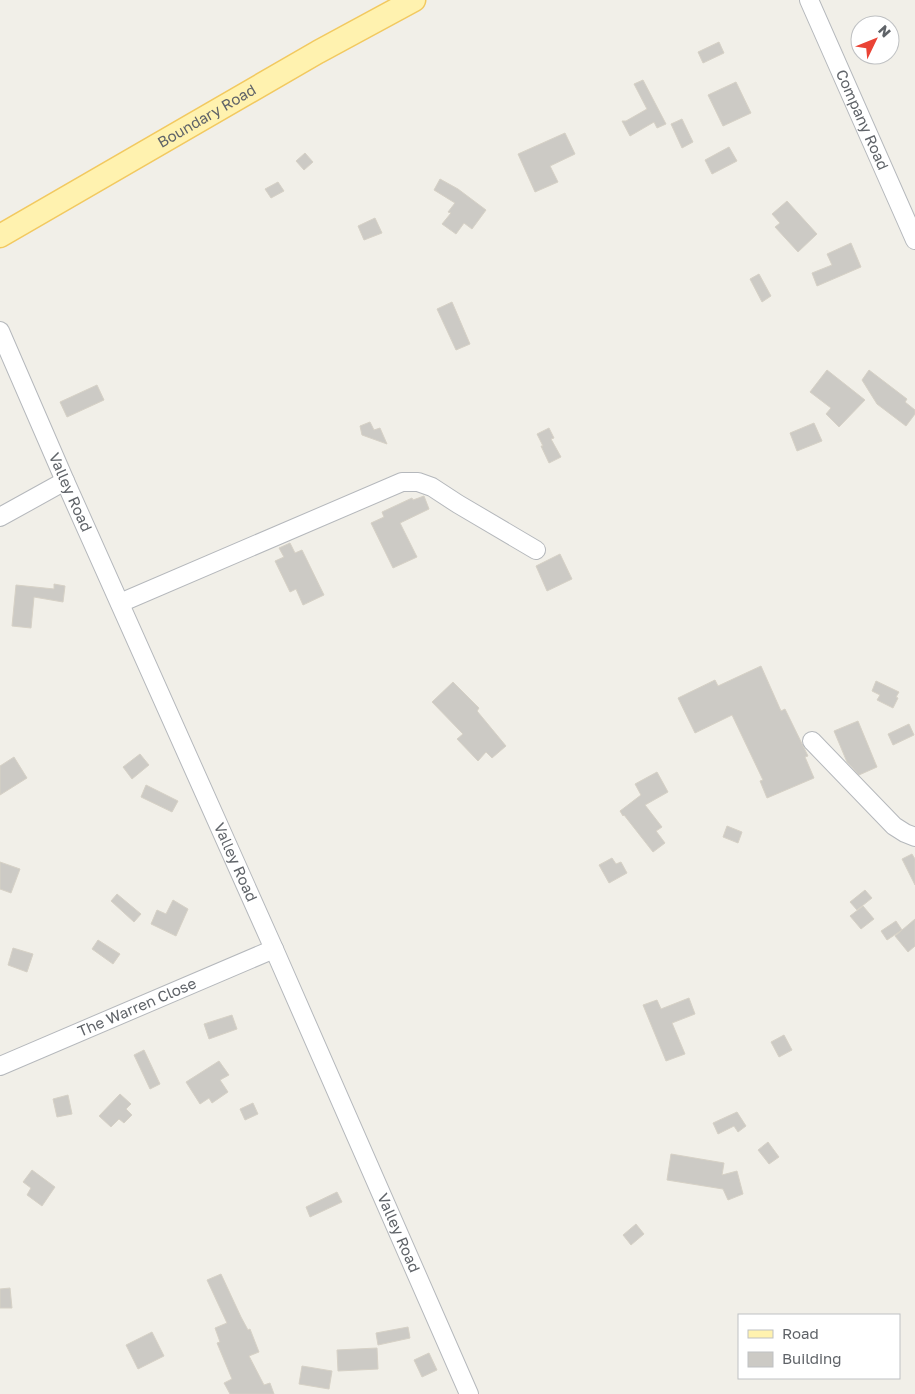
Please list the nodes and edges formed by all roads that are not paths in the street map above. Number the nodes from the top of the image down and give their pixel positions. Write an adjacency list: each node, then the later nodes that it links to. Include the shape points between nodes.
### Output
1 (414, 0): 4 (main road, Boundary Road)
2 (809, 0): 3 (street, Company Road)
3 (914, 235)
4 (0, 236)
5 (0, 331): 6 (street, Valley Road)
6 (65, 481): 7 (street); 9 (street, Valley Road)
7 (0, 518)
8 (536, 550): 9 (street, via 432,486 402,482)
9 (120, 603): 12 (street, Valley Road)
10 (812, 741): 11 (street, via 894,826)
11 (915, 836)
12 (274, 949): 13 (street, The Warren Close); 14 (street, Valley Road)
13 (0, 1066)
14 (470, 1394)

